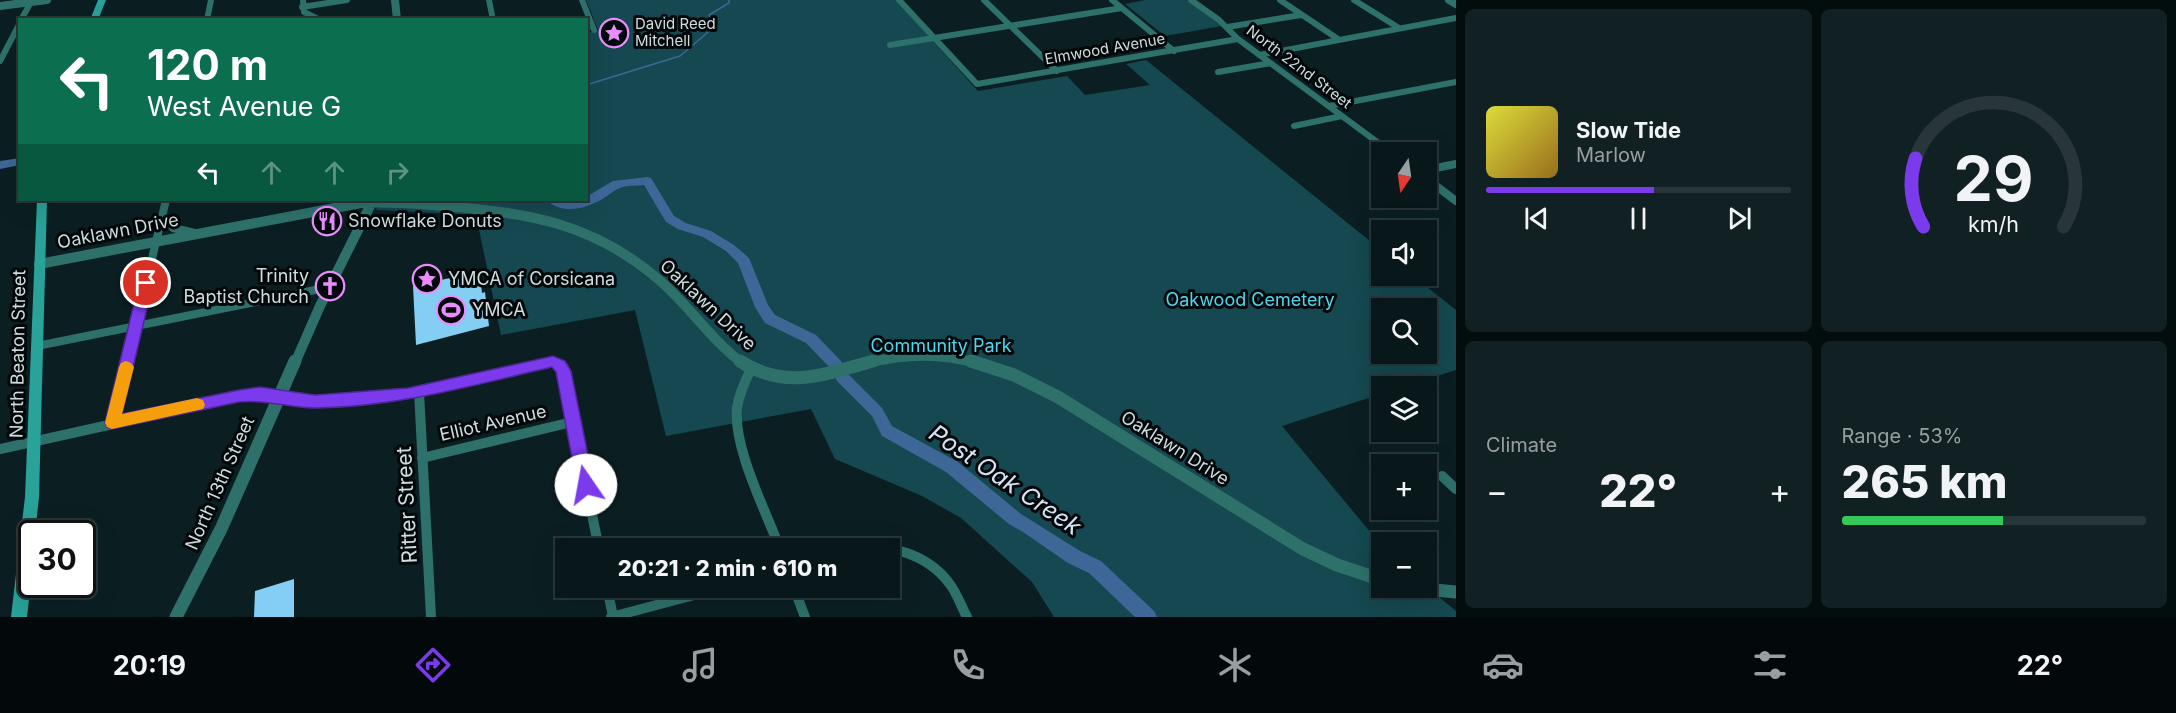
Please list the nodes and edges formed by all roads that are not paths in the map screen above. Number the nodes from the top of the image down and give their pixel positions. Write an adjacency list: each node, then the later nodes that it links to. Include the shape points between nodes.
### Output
1 (47, 0): 15 (street)
2 (102, 0): 24 (main road)
3 (212, 0): 25 (street)
4 (347, 0): 17 (street)
5 (395, 0): 27 (street)
6 (489, 0): 21 (street)
7 (582, 0): 33 (street)
8 (901, 0): 34 (street)
9 (984, 0): 30 (street)
10 (1121, 0): 16 (street)
11 (1191, 0): 31 (street, North 22nd Street)
12 (1280, 0): 22 (street)
13 (1354, 0): 32 (street)
14 (1449, 0): 18 (street)
15 (31, 1): 19 (street); 23 (street)
16 (1112, 1): 20 (street)
17 (302, 4): 26 (street, via 304,12)
18 (1456, 4)
19 (0, 6)
20 (1122, 8): 30 (street); 38 (street)
21 (492, 15)
22 (1301, 15): 31 (street); 36 (street)
23 (22, 18)
24 (95, 18)
25 (208, 18)
26 (316, 18)
27 (397, 18)
28 (1456, 18): 32 (street)
29 (18, 25): 40 (street)
30 (1011, 26): 34 (street); 42 (street)
31 (1227, 27): 35 (street, North 22nd Street)
32 (1399, 28): 36 (street)
33 (594, 30)
34 (934, 38): 37 (street); 45 (street)
35 (1238, 39): 38 (street, Elmwood Avenue); 39 (street, North 22nd Street)
36 (1338, 39): 39 (street)
37 (890, 45)
38 (1174, 51): 42 (street, Elmwood Avenue)
39 (1259, 55): 41 (street, North 22nd Street)
40 (0, 61)
41 (1271, 63): 43 (street); 46 (street, North 22nd Street)
42 (1057, 70): 45 (street, Elmwood Avenue)
43 (1218, 72)
44 (1456, 82): 46 (street)
45 (977, 84)
46 (1329, 106): 47 (street, North 22nd Street)
47 (1342, 116): 48 (street); 49 (street, North 22nd Street)
48 (1294, 126)
49 (1377, 142)
50 (1456, 164): 51 (street)
51 (1437, 168)
52 (1437, 186): 56 (street)
53 (42, 201): 60 (main road, North Beaton Street)
54 (166, 201): 57 (street)
55 (373, 201): 58 (street, Oaklawn Drive); 61 (street, North 13th Street); 64 (street, Oaklawn Drive, via 516,212 579,230 664,283 729,352)
56 (1456, 201)
57 (162, 216): 58 (street, via 173,228); 59 (street)
58 (201, 234): 59 (street, Oaklawn Drive)
59 (155, 242): 60 (street, Oaklawn Drive); 62 (street)
60 (39, 264): 63 (main road, North Beaton Street)
61 (330, 286): 62 (street); 66 (street, North 13th Street)
62 (137, 324): 63 (street); 68 (street)
63 (37, 346): 69 (main road, North Beaton Street)
64 (751, 369): 75 (street, via 741,389 737,417 742,444); 77 (street, Oaklawn Drive, via 800,379 875,361 926,354 995,366 1058,397 1303,549)
65 (419, 392): 66 (street, via 315,401); 67 (street, via 556,362 563,371); 71 (street, Ritter Street)
66 (279, 397): 68 (street, via 239,396); 84 (street, North 13th Street)
67 (572, 422): 71 (street, Elliot Avenue); 74 (street)
68 (112, 423): 69 (street)
69 (34, 441): 70 (street); 83 (main road, North Beaton Street, via 32,497)
70 (0, 449)
71 (422, 458): 85 (street, Ritter Street)
72 (1442, 476): 73 (street)
73 (1456, 489)
74 (597, 538)
75 (776, 538)
76 (900, 551): 88 (street, via 927,564 950,585)
77 (1371, 576)
78 (1437, 590): 79 (street)
79 (1456, 592)
80 (609, 598): 86 (street)
81 (683, 598): 86 (street)
82 (798, 598): 87 (street)
83 (18, 617)
84 (176, 617)
85 (431, 617)
86 (612, 617)
87 (806, 617)
88 (967, 617)

